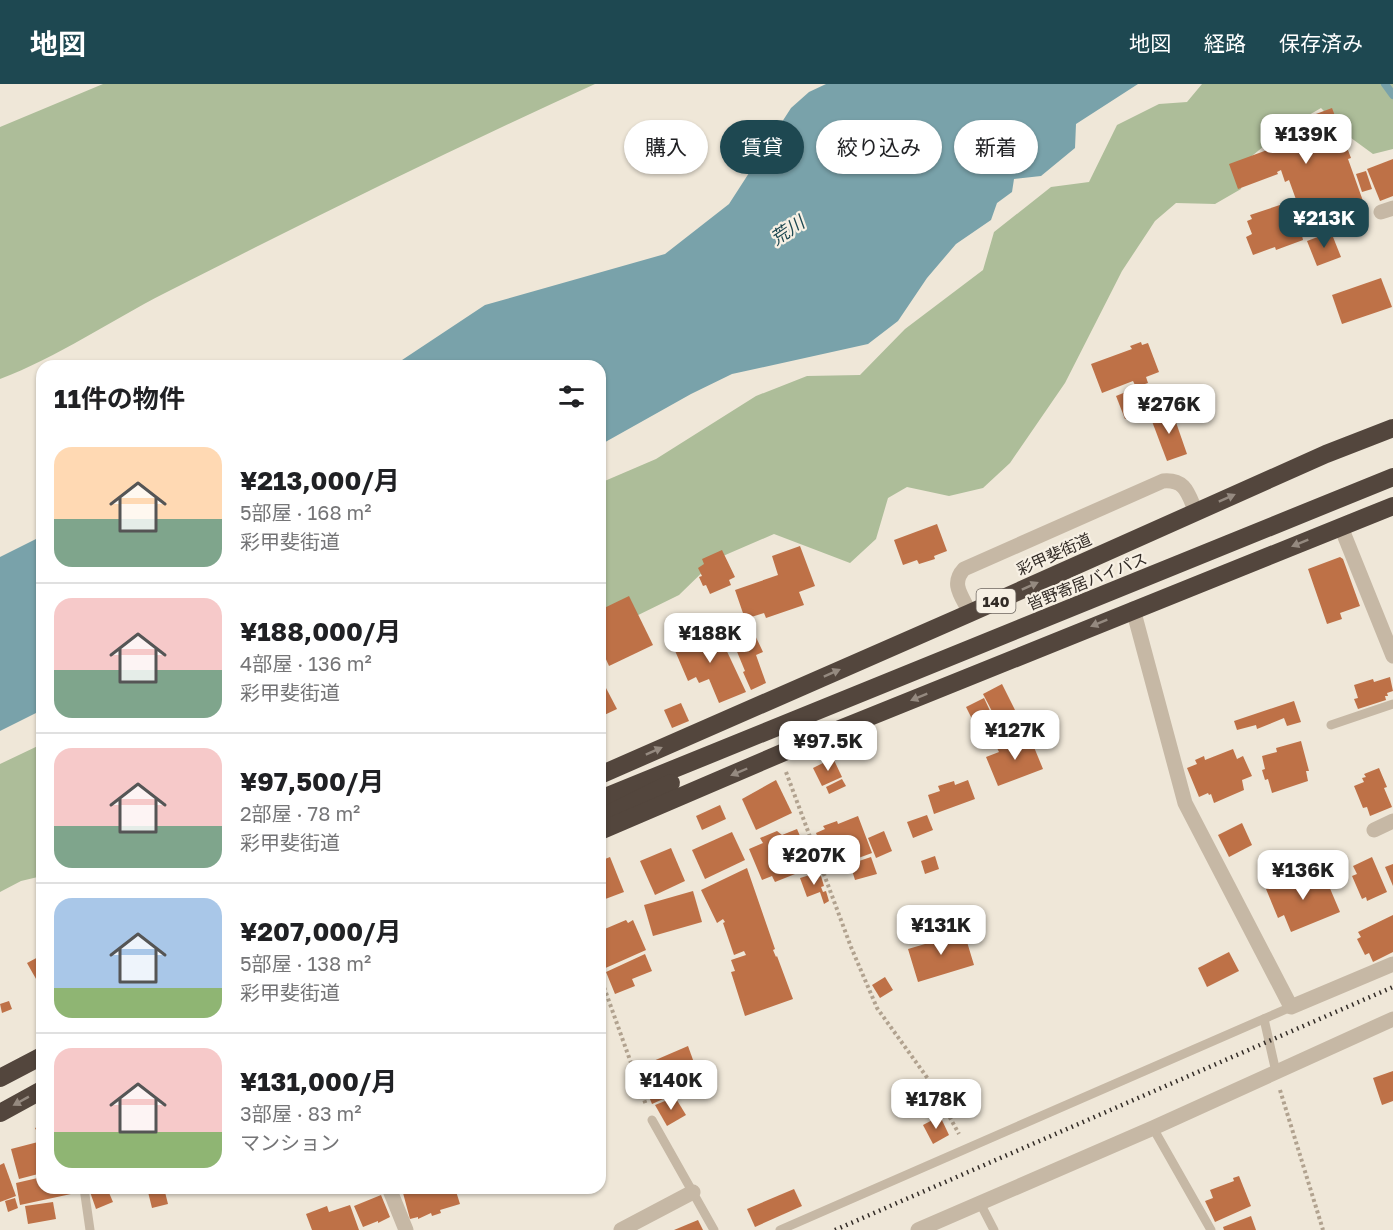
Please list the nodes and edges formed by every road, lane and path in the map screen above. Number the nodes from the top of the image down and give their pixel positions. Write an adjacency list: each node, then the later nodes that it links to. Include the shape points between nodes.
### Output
1 (1393, 428): 4 (highway, 彩甲斐街道 / 140, one-way to 1)
2 (1393, 477): 10 (highway, 皆野寄居バイパス / 140)
3 (1393, 506): 5 (highway)
4 (1196, 512): 7 (highway, 彩甲斐街道 / 140, one-way to 4); 7 (street, via 1183,485 1174,480 1163,481 964,568 956,582)
5 (1341, 527): 6 (highway, one-way to 6); 8 (street)
6 (1133, 609): 12 (highway, one-way to 12); 21 (street, via 1185,803)
7 (969, 613): 13 (highway, 彩甲斐街道 / 140, one-way to 7)
8 (1393, 656)
9 (1393, 704): 11 (lane)
10 (796, 721): 14 (highway, 皆野寄居バイパス / 140); 15 (highway, 皆野寄居バイパス / 140)
11 (1331, 725)
12 (782, 753): 17 (highway, one-way to 17); 31 (path, via 877,1008 931,1083)
13 (606, 772)
14 (606, 797)
15 (606, 815)
16 (1393, 821): 18 (street)
17 (606, 828)
18 (1374, 830)
19 (1393, 964): 21 (street)
20 (606, 993): 29 (path)
21 (1291, 1006): 22 (lane)
22 (1264, 1019): 25 (lane); 31 (lane)
23 (1393, 1019): 25 (street)
24 (36, 1059): 26 (highway)
25 (1275, 1072): 30 (street); 44 (path)
26 (0, 1078)
27 (36, 1093): 28 (highway, one-way to 28)
28 (0, 1113)
29 (652, 1120): 32 (lane)
30 (1153, 1128): 35 (street); 43 (lane)
31 (967, 1148): 40 (lane)
32 (693, 1192): 38 (street); 39 (lane)
33 (85, 1194): 36 (lane)
34 (391, 1194): 37 (street)
35 (980, 1203): 41 (street); 42 (lane)
36 (90, 1230)
37 (406, 1230)
38 (621, 1230)
39 (714, 1230)
40 (780, 1230)
41 (918, 1230)
42 (994, 1230)
43 (1211, 1230)
44 (1323, 1230)

